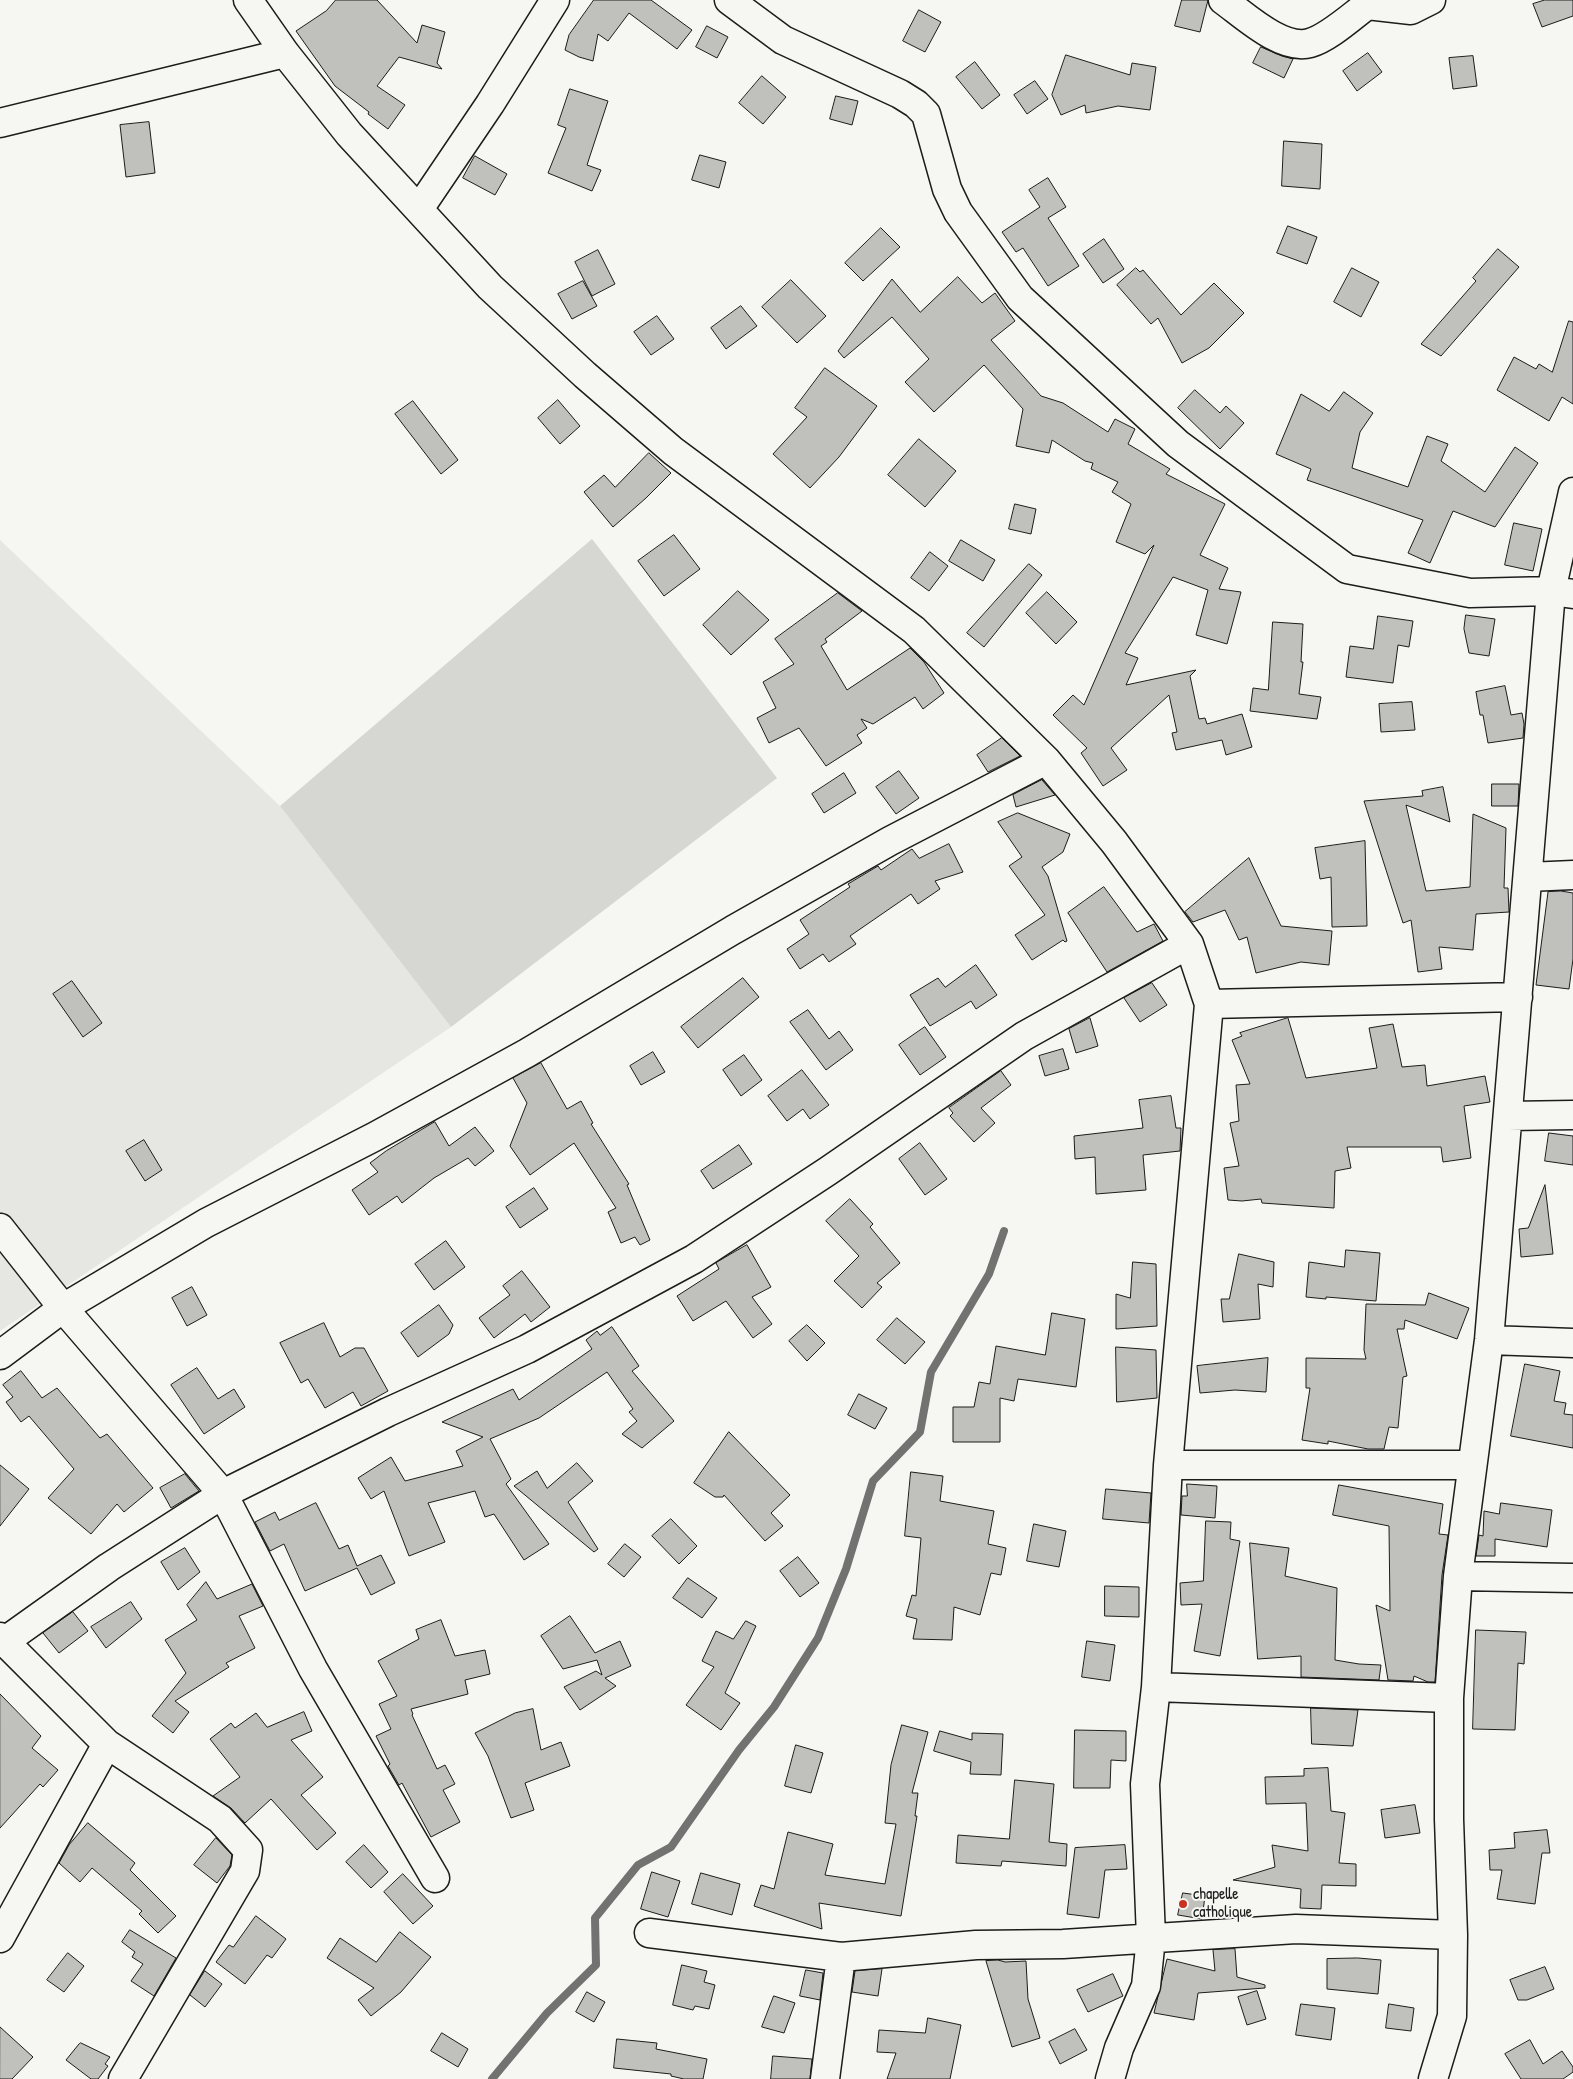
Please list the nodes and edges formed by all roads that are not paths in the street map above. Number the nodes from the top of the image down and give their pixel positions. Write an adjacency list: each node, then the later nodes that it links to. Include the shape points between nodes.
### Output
1 (248, 0): 7 (street)
2 (555, 0): 9 (street)
3 (729, 0): 11 (street, via 783,40 916,104 926,114 947,190 958,212 1020,298 1178,444 1347,569 1470,593)
4 (1223, 0): 6 (street, via 1271,35 1296,44 1309,44 1324,37)
5 (1431, 0): 6 (street, via 1411,10)
6 (1365, 3)
7 (285, 53): 8 (street); 9 (street, via 349,134)
8 (0, 123)
9 (420, 209): 12 (street, via 490,287 585,375 673,451 914,630)
10 (1573, 492): 11 (street)
11 (1562, 593): 14 (street)
12 (1046, 760): 15 (street, via 1114,842); 21 (street, via 890,841 732,930 527,1054 206,1223)
13 (1573, 875): 14 (street)
14 (1528, 877): 16 (street)
15 (1189, 944): 17 (street); 27 (street, via 1024,1036 828,1171 686,1263 527,1349 388,1412)
16 (1518, 997): 17 (street); 19 (street)
17 (1209, 1004): 25 (street)
18 (1573, 1115): 19 (street)
19 (1508, 1116): 22 (street)
20 (0, 1228): 21 (street)
21 (63, 1308): 24 (street); 27 (street)
22 (1489, 1340): 23 (street); 26 (street)
23 (1573, 1343)
24 (0, 1354)
25 (1168, 1465): 26 (street); 31 (street)
26 (1471, 1466): 28 (street)
27 (223, 1494): 30 (street); 34 (street, via 313,1669)
28 (1458, 1576): 29 (street); 32 (street)
29 (1573, 1578)
30 (2, 1639): 33 (street)
31 (1156, 1688): 32 (street); 38 (street, via 1145,1784)
32 (1449, 1698): 36 (street)
33 (107, 1744): 37 (street); 40 (street, via 220,1819 248,1850 244,1871)
34 (435, 1878)
35 (649, 1933): 39 (street)
36 (1453, 1935): 38 (street, via 1296,1929); 43 (street, via 1452,2016)
37 (0, 1938)
38 (1151, 1938): 39 (street, via 976,1945); 42 (street, via 1146,1986 1119,2048)
39 (840, 1957): 41 (street)
40 (123, 2079)
41 (825, 2079)
42 (1110, 2079)
43 (1433, 2079)

